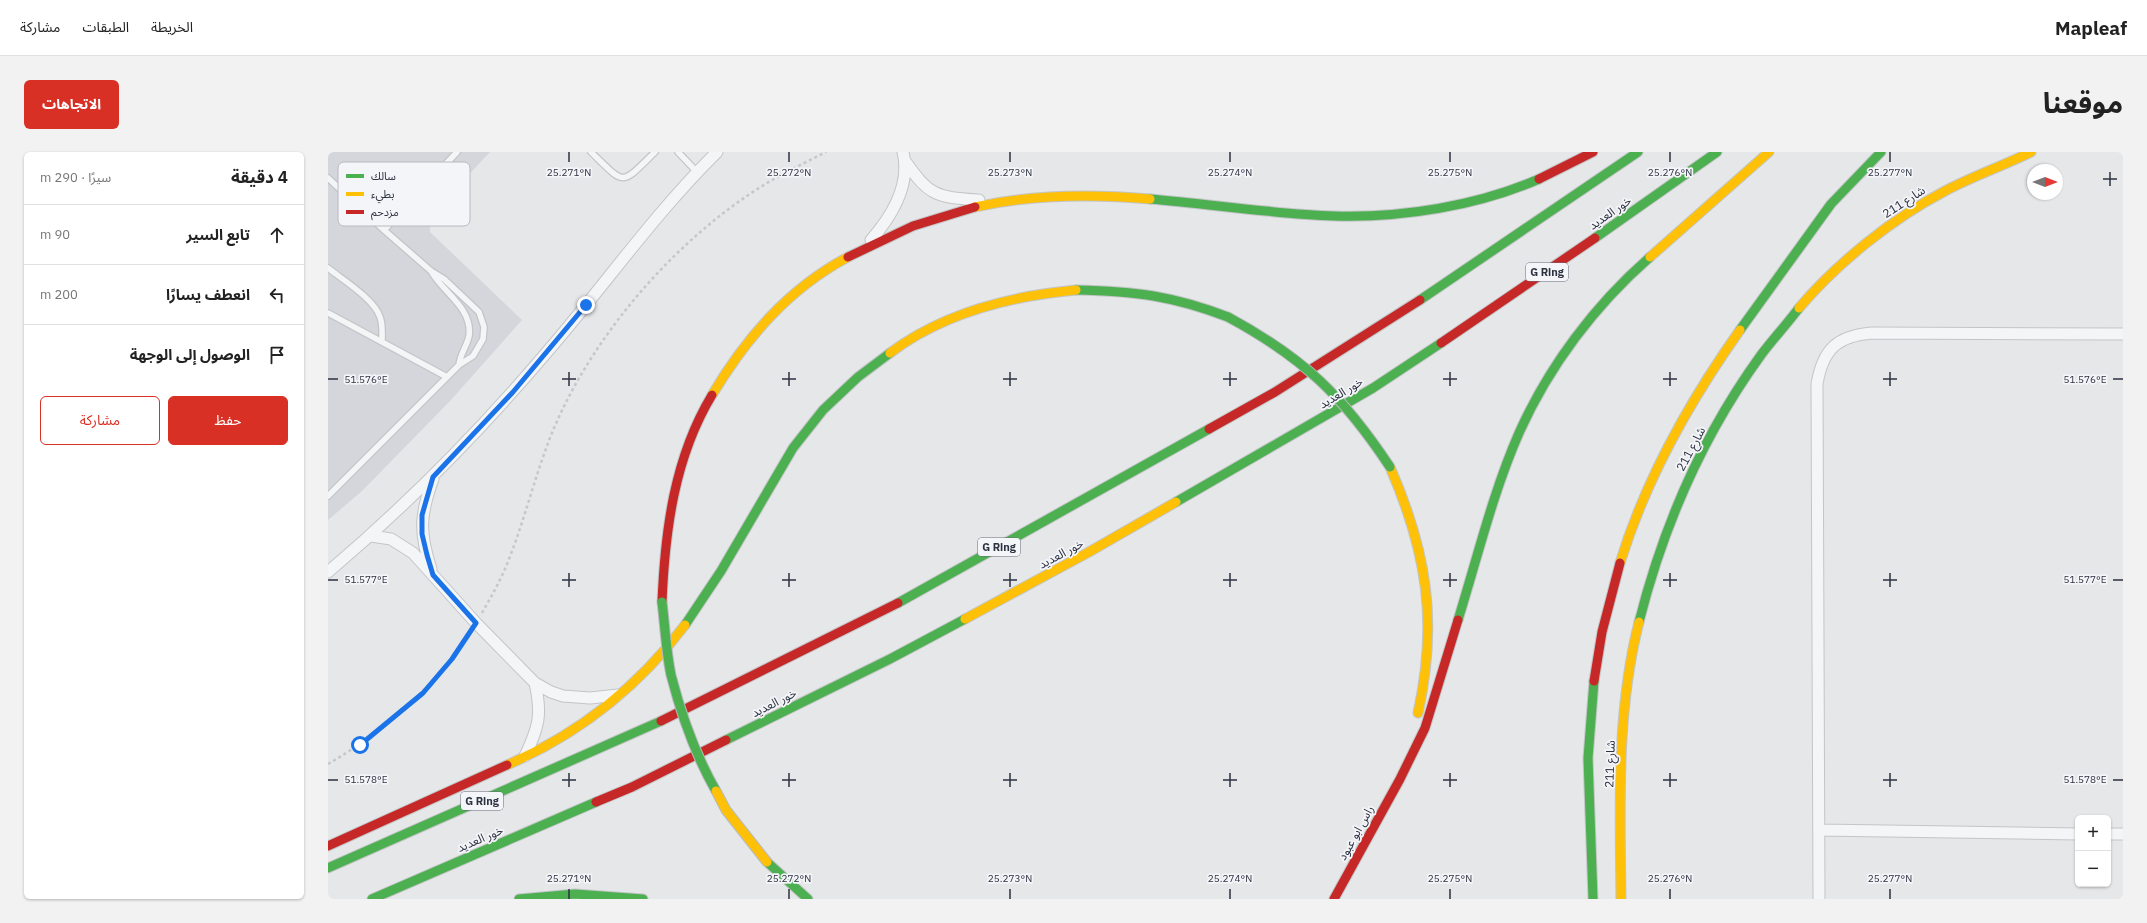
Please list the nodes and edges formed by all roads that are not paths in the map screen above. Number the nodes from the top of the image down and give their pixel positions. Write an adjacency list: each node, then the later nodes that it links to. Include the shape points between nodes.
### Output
1 (457, 152): 13 (lane)
2 (591, 152): 11 (lane, via 615,175 625,178 631,176)
3 (678, 152): 14 (lane)
4 (717, 152): 14 (street)
5 (1593, 152): 17 (main road, via 1546,175 1468,201 1420,210 1377,214 1311,214 1105,197 1038,197)
6 (1638, 152): 43 (main road, G Ring, via 1577,196 1275,392 888,609 636,733)
7 (1717, 152): 44 (main road, خور العديد / G Ring, via 1537,279 1373,388 1089,552 890,659 632,787)
8 (1769, 152): 37 (main road, via 1634,271 1595,313 1567,349 1541,390 1519,433 1503,475 1425,728)
9 (1881, 152): 49 (main road, شارع 211, via 1841,191 1726,349 1673,435 1641,507 1607,608 1594,679 1588,746)
10 (2031, 152): 50 (main road, شارع 211, via 1938,195 1891,224 1854,254 1776,337 1737,393 1702,452 1661,545 1634,643 1622,744)
11 (653, 153)
12 (904, 156): 17 (street, via 926,188 935,194); 21 (street, via 904,179 900,195 884,225)
13 (448, 162)
14 (697, 172): 29 (street, via 513,392)
15 (328, 178): 16 (lane)
16 (338, 187)
17 (1001, 202): 21 (main road, via 938,216 904,228)
18 (380, 226): 20 (lane)
19 (388, 226): 20 (lane)
20 (384, 230): 23 (lane)
21 (864, 248): 47 (main road, bridge, via 795,291 762,322 731,361 705,405 685,450 672,497 666,534 662,602 672,674 689,731 705,772 726,810 767,862)
22 (328, 268): 26 (lane, via 370,302 376,310 382,327)
23 (431, 271): 27 (lane, via 440,286 463,310 468,322 469,337); 27 (lane, via 479,312 482,319 484,333 480,345 473,356)
24 (328, 313): 26 (lane)
25 (2123, 334): 38 (street, via 1872,333 1853,335 1838,343 1826,357 1817,384)
26 (382, 342): 28 (lane)
27 (459, 365): 28 (lane)
28 (446, 377): 30 (lane)
29 (433, 477): 31 (street); 33 (street, via 425,501 422,534)
30 (328, 496)
31 (371, 536): 32 (street); 33 (street, via 391,539 404,546)
32 (328, 572)
33 (433, 575): 34 (street)
34 (535, 683): 35 (street, via 563,696 590,698); 36 (street, via 540,713 538,726)
35 (620, 695): 36 (main road, via 566,735); 37 (main road, bridge, via 656,661 686,623 727,560 791,450 816,416 846,386 910,338 978,307 1053,291 1125,291 1194,304 1228,317 1277,344 1330,387 1370,435 1390,467 1410,514 1421,552 1427,591 1426,673 1419,710)
36 (525, 756): 42 (main road)
37 (1400, 779): 48 (main road, راس ابو عبود)
38 (1820, 830): 39 (street); 51 (street)
39 (2075, 834)
40 (2111, 834): 41 (street)
41 (2123, 834)
42 (328, 846)
43 (328, 868)
44 (372, 899)
45 (519, 899): 46 (main road, via 575,894)
46 (643, 899)
47 (808, 899)
48 (1334, 899)
49 (1593, 899)
50 (1620, 899)
51 (1819, 899)

